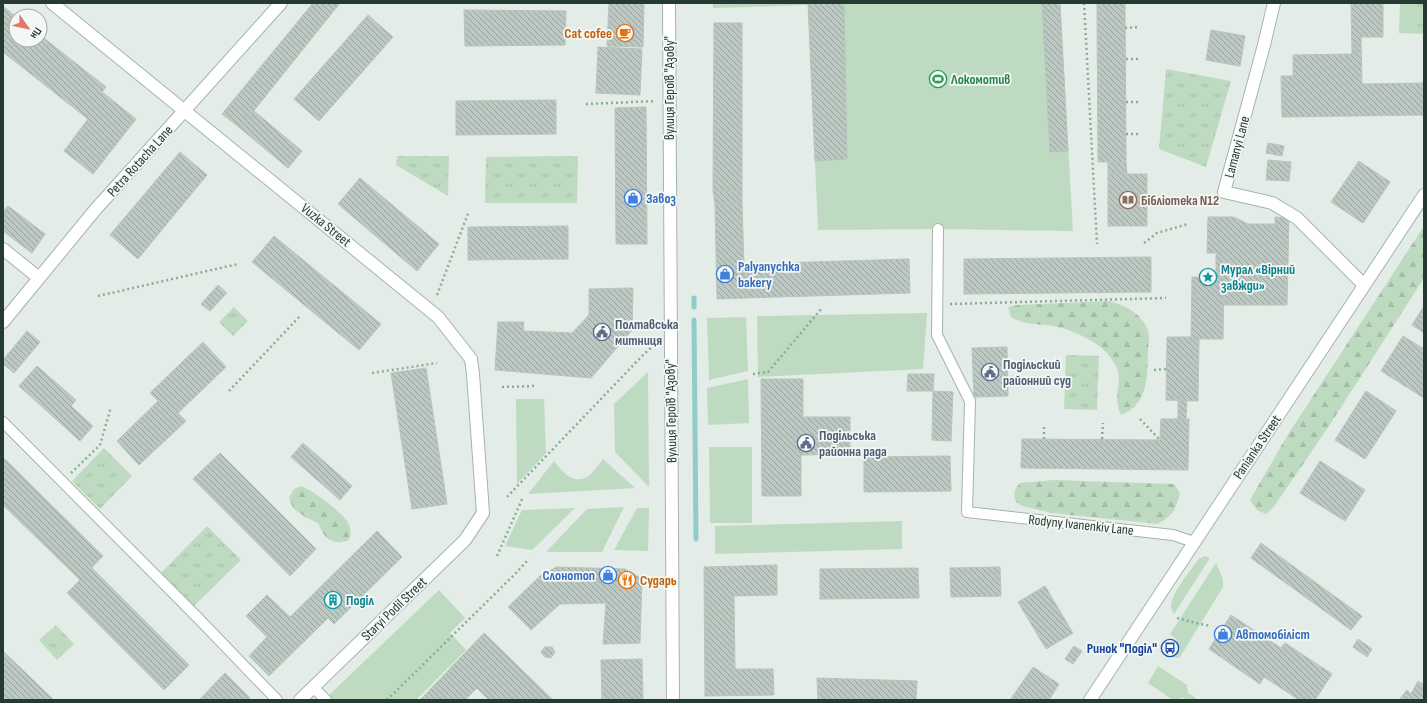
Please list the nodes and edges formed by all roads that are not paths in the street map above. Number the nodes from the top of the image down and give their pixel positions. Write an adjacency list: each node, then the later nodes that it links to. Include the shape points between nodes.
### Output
1 (52, 3): 5 (street, Vuzka Street)
2 (281, 3): 5 (street, Petra Rotacha Lane)
3 (669, 3): 19 (street, вулиця Героїв "Азову")
4 (1274, 3): 10 (street, Lamanyi Lane, via 1224,192 1272,203 1297,218)
5 (185, 110): 9 (street, Petra Rotacha Lane, via 95,210); 13 (street, Vuzka Street, via 438,316 471,358)
6 (1424, 195): 10 (street, Panianka Street)
7 (938, 229): 14 (lane, Rodyny Ivanenkiv Lane, via 936,335 970,401 967,512 1173,535)
8 (3, 249): 9 (street)
9 (39, 278): 11 (street, Petra Rotacha Lane)
10 (1364, 285): 14 (street, Panianka Street)
11 (3, 322)
12 (3, 422): 16 (lane)
13 (483, 513): 15 (street, Staryi Podil Street, via 465,540)
14 (1194, 542): 20 (street, Panianka Street)
15 (313, 687): 17 (street, Staryi Podil Street); 18 (lane)
16 (277, 700)
17 (300, 700)
18 (326, 700)
19 (673, 700)
20 (1090, 700)

